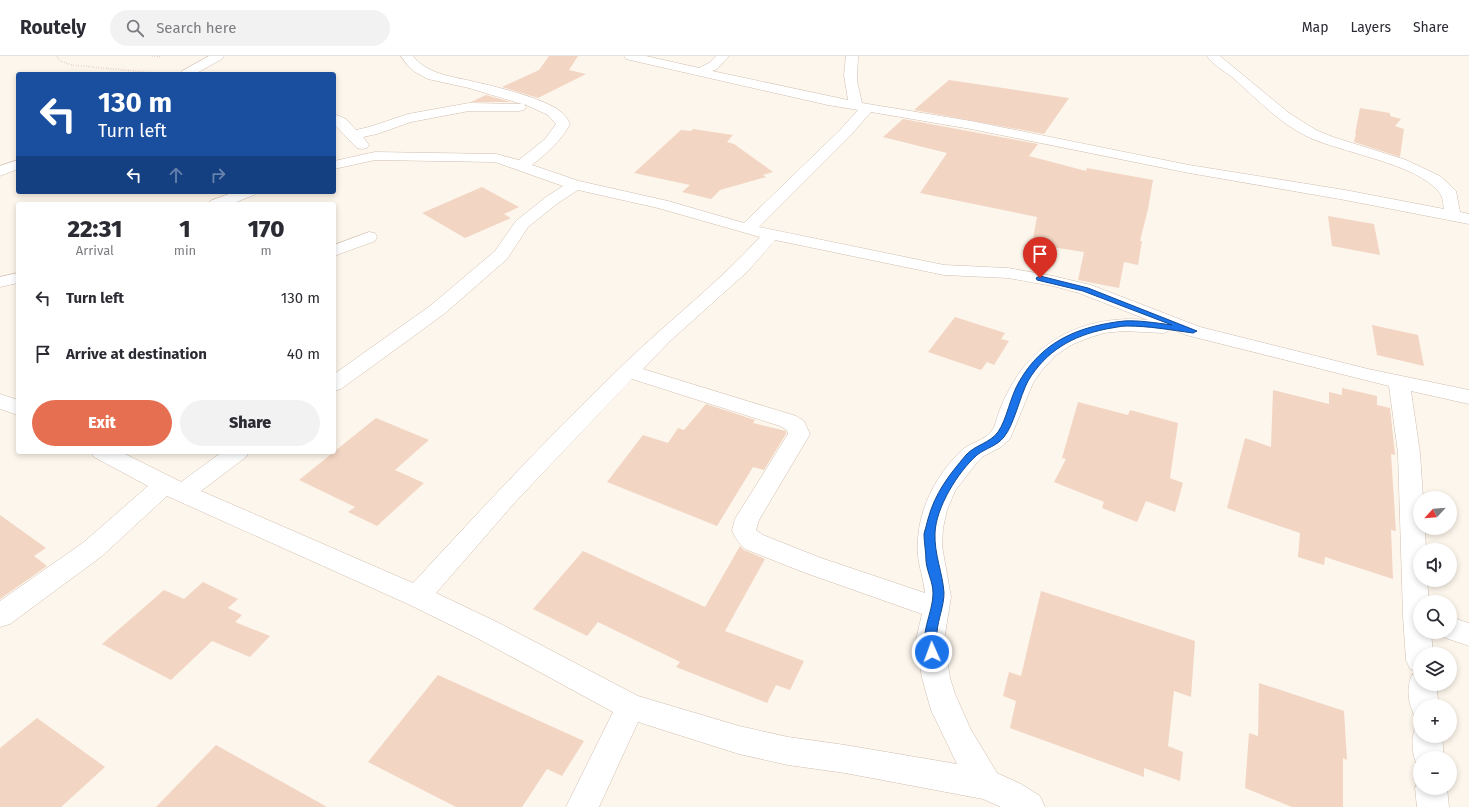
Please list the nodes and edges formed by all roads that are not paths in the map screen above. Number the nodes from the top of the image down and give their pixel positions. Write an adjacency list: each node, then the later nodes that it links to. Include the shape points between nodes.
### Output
1 (407, 56): 10 (street, via 419,69 432,76)
2 (630, 56): 9 (street)
3 (724, 56): 9 (street)
4 (852, 56): 11 (street, via 851,90)
5 (1213, 56): 22 (street, via 1291,122 1330,142 1396,162 1422,172 1434,180 1448,191)
6 (215, 58): 7 (street); 8 (street)
7 (218, 71)
8 (190, 72)
9 (701, 72): 11 (street)
10 (538, 105): 13 (street, via 469,107 408,118); 17 (street, via 561,118 564,124 541,151)
11 (862, 107): 22 (street, via 971,125 1189,169); 24 (street, via 845,133)
12 (336, 119): 13 (street)
13 (352, 135): 14 (street)
14 (375, 156): 16 (street); 17 (street, via 496,158)
15 (16, 165): 18 (street)
16 (336, 165)
17 (521, 166): 19 (street)
18 (0, 171)
19 (575, 185): 24 (street, via 662,204); 33 (street, via 522,224 501,255 437,310)
20 (243, 194): 21 (street)
21 (221, 202)
22 (1452, 216): 23 (street)
23 (1469, 219)
24 (747, 229): 25 (street)
25 (770, 234): 30 (street, via 944,270 1008,273 1053,281 1118,300); 31 (street, via 742,267)
26 (369, 237): 27 (street)
27 (336, 250)
28 (16, 278): 29 (street)
29 (0, 282)
30 (1193, 331): 32 (street); 42 (street, via 1125,324 1090,330 1063,340 1041,358 1029,371 1022,384 1002,434 973,454 947,486 937,504 930,533 938,591)
31 (629, 371): 41 (street, via 509,494); 42 (street, via 788,421 796,426 799,434 747,519 744,530 754,542)
32 (1399, 381): 34 (street); 40 (street, via 1409,453)
33 (336, 383)
34 (1469, 397)
35 (0, 401): 36 (street)
36 (16, 407)
37 (106, 454): 39 (street)
38 (234, 454): 39 (street)
39 (173, 489): 41 (street); 43 (street)
40 (1417, 595)
41 (417, 596): 46 (street)
42 (936, 608): 47 (street, via 930,641 944,707 953,728)
43 (0, 616)
44 (1457, 631): 45 (street)
45 (1469, 635)
46 (631, 706): 47 (street, via 739,740 788,751); 49 (street)
47 (986, 784): 50 (street)
48 (1432, 795): 51 (street)
49 (582, 807)
50 (1029, 807)
51 (1433, 807)

